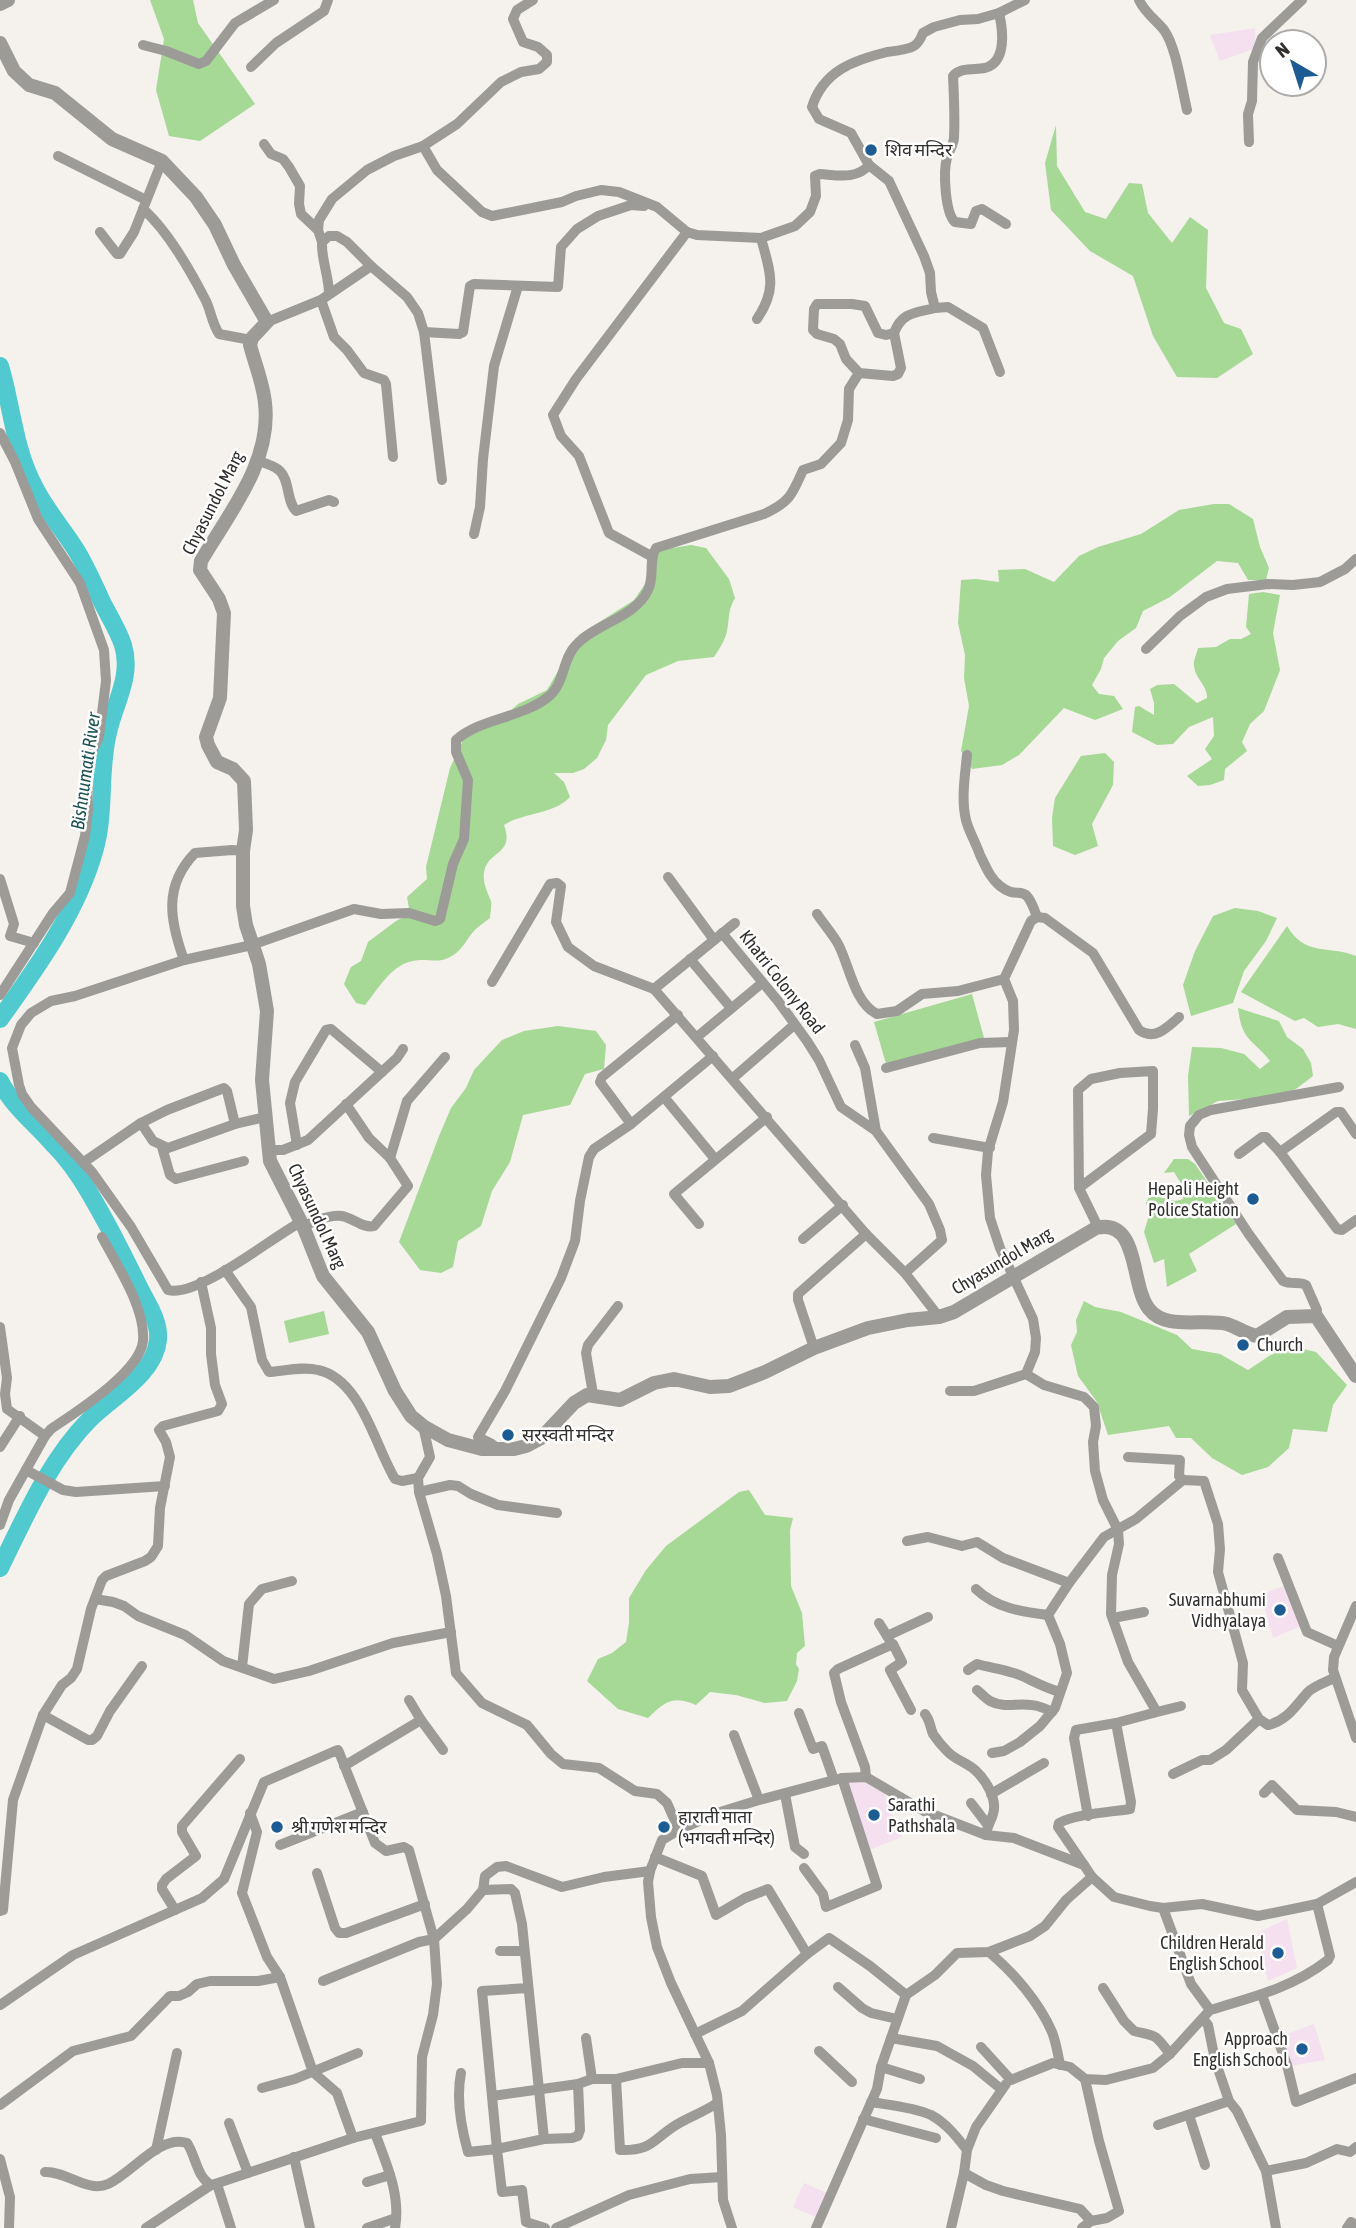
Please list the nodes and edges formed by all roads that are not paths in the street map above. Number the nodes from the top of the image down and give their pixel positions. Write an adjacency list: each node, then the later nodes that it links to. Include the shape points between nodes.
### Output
1 (8, 0): 8 (street)
2 (274, 0): 11 (street, via 235,23 199,64)
3 (328, 0): 12 (street, via 327,9 276,43)
4 (533, 0): 16 (street, via 517,10 513,19 523,42 538,47 547,55 547,62 501,82 457,124)
5 (1025, 0): 9 (street)
6 (1139, 0): 13 (street, via 1171,43)
7 (1302, 0): 14 (street, via 1262,38 1253,62)
8 (0, 4)
9 (999, 13): 19 (street, via 934,27 923,33 914,47 866,58 831,74 812,107 819,119 850,133); 22 (street, via 1002,45 995,62 953,76 954,142 946,159 946,185 948,212 955,222 971,224 976,211 982,209)
10 (0, 43): 18 (street, via 14,71 29,85 55,93 112,139)
11 (142, 45)
12 (251, 67)
13 (1187, 110)
14 (1249, 142)
15 (264, 144): 23 (street, via 289,167 300,186 301,214)
16 (423, 146): 21 (street, via 437,170 492,216 601,190); 23 (street, via 367,170 332,200)
17 (58, 156): 20 (street)
18 (162, 161): 20 (street); 33 (street, via 215,225)
19 (869, 166): 26 (street, via 849,175 815,176 817,196 810,212 795,226); 31 (street, via 889,181 902,206 930,273)
20 (144, 205): 24 (street, via 120,254); 36 (street, via 207,301 219,334)
21 (657, 207): 25 (street); 29 (street, via 632,205 598,216 561,247 558,287)
22 (1006, 224)
23 (318, 230): 27 (street)
24 (100, 232)
25 (687, 232): 26 (street); 45 (street, via 553,415 561,436 579,456 610,533)
26 (761, 238): 32 (street, via 772,279 767,304)
27 (322, 242): 28 (street, via 337,236); 30 (street, via 329,283)
28 (371, 266): 30 (street); 34 (street, via 407,296)
29 (518, 286): 34 (street, via 474,284 463,332); 44 (street, via 494,366)
30 (325, 297): 33 (street); 40 (street, via 334,337 363,373 386,384)
31 (935, 308): 35 (street, via 904,316); 37 (street, via 948,307 983,328)
32 (757, 319)
33 (267, 322): 36 (street)
34 (424, 332): 42 (street)
35 (894, 333): 38 (street, via 901,368 898,374); 38 (street, via 878,333 865,306 817,304 814,330 834,339)
36 (251, 340): 41 (street, Chyasundol Marg, via 265,403 265,434)
37 (1000, 372)
38 (859, 373): 45 (street, via 849,389 848,420 841,443 821,464 803,470 792,496 781,506 656,548)
39 (0, 433): 56 (street, via 38,519 80,583 104,650 106,681 99,737 87,775 85,836 70,893)
40 (393, 457)
41 (258, 461): 43 (street, via 284,475 296,510); 49 (street, Chyasundol Marg, via 200,570 224,613 220,698 206,737 218,762 233,769 244,782)
42 (442, 480)
43 (334, 502)
44 (474, 534)
45 (651, 556): 57 (street, via 648,589 637,605 574,646 551,696 466,731 456,740 468,780 464,839 440,919 354,909)
46 (1356, 559): 47 (street, via 1320,582 1227,589 1206,597)
47 (1146, 649)
48 (967, 755): 53 (street, via 967,823 988,872 1004,890 1028,895)
49 (243, 851): 57 (street, Chyasundol Marg, via 243,906); 59 (street, via 195,853 180,872 171,915)
50 (668, 877): 55 (street)
51 (0, 878): 56 (street, via 14,924 10,936)
52 (817, 914): 60 (street, via 837,941 867,1006 877,1014 897,1011 922,994 958,991)
53 (1037, 917): 60 (street); 67 (street, via 1093,953 1139,1030 1153,1035)
54 (735, 923): 55 (street)
55 (718, 936): 58 (street, Khatri Colony Road); 62 (street, Khatri Colony Road)
56 (34, 943): 64 (street)
57 (252, 945): 59 (street); 83 (street, Chyasundol Marg, via 267,1010 262,1080)
58 (690, 959): 63 (street, Khatri Colony Road); 65 (street)
59 (184, 960): 72 (street, via 51,1001 21,1025)
60 (1003, 979): 70 (street, via 1013,1001)
61 (492, 982): 63 (street, via 551,884 557,883 561,886 556,922 568,947 594,966)
62 (762, 982): 65 (street); 68 (street, Khatri Colony Road)
63 (654, 989): 66 (street)
64 (0, 995)
65 (731, 1008): 69 (street)
66 (678, 1015): 69 (street); 87 (street, via 602,1077 600,1082)
67 (1179, 1017)
68 (794, 1025): 79 (street); 88 (street, Khatri Colony Road, via 819,1060 841,1107)
69 (697, 1037): 75 (street)
70 (1011, 1042): 77 (street, via 980,1043); 93 (street, via 1003,1102)
71 (855, 1045): 88 (street, via 865,1068)
72 (12, 1048): 74 (street); 100 (street, via 19,1085 28,1103)
73 (403, 1049): 78 (street)
74 (0, 1050)
75 (713, 1056): 79 (street); 81 (street)
76 (445, 1057): 97 (street, via 407,1101)
77 (886, 1068)
78 (382, 1072): 82 (street); 91 (street, via 331,1029 326,1030 295,1082 290,1103)
79 (733, 1078): 84 (street)
80 (1339, 1087): 115 (street, via 1211,1110 1193,1120 1189,1135 1202,1164 1283,1281 1306,1285 1317,1310)
81 (664, 1097): 87 (street); 98 (street)
82 (346, 1104): 91 (street); 97 (street, via 369,1138)
83 (265, 1117): 86 (street); 94 (street, Chyasundol Marg)
84 (767, 1117): 98 (street); 102 (street)
85 (141, 1123): 86 (street, via 224,1088); 92 (street); 100 (street)
86 (235, 1124): 92 (street)
87 (631, 1124): 127 (street, via 589,1157 575,1241 561,1278 478,1437)
88 (876, 1132): 111 (street, Khatri Colony Road, via 929,1204 940,1230 942,1240)
89 (1356, 1134): 95 (street, via 1341,1112 1336,1112)
90 (933, 1138): 93 (street)
91 (297, 1145): 94 (street)
92 (162, 1147): 99 (street, via 170,1175 176,1179)
93 (990, 1148): 112 (street, via 986,1175 990,1217)
94 (270, 1150): 104 (street, Chyasundol Marg, via 274,1172)
95 (1280, 1152): 96 (street, via 1262,1137); 103 (street, via 1337,1230)
96 (1240, 1154)
97 (390, 1158): 104 (street, via 408,1186 374,1226 337,1216)
98 (715, 1159): 105 (street, via 674,1194)
99 (244, 1161)
100 (84, 1162): 113 (street, via 131,1227 168,1290 179,1292)
101 (1079, 1188): 101 (street, via 1078,1090 1091,1079 1153,1072 1151,1134); 106 (street)
102 (843, 1205): 107 (street); 109 (street)
103 (1356, 1220)
104 (302, 1224): 110 (street); 124 (street, Chyasundol Marg, via 323,1276 368,1332 404,1406)
105 (699, 1224)
106 (1098, 1227): 112 (street, Chyasundol Marg); 115 (street, via 1114,1228 1130,1247 1140,1293 1156,1317 1224,1324 1257,1336 1287,1317)
107 (866, 1234): 111 (street); 118 (street, via 798,1294)
108 (102, 1237): 125 (street, via 140,1314 142,1347 126,1372)
109 (803, 1239)
110 (225, 1270): 113 (street); 130 (street, via 251,1307 266,1369 318,1370 341,1381 354,1396 395,1479)
111 (905, 1273): 116 (street)
112 (1013, 1276): 116 (street, Chyasundol Marg); 119 (street, via 1028,1304 1036,1338)
113 (201, 1282): 132 (street, via 211,1328 215,1385 222,1404 218,1411 159,1430 170,1457)
114 (618, 1306): 122 (street, via 588,1345)
115 (1315, 1316): 120 (street)
116 (939, 1317): 118 (street, Chyasundol Marg, via 888,1323)
117 (0, 1327): 123 (street, via 7,1378 5,1403)
118 (814, 1348): 122 (street, Chyasundol Marg, via 729,1386 674,1379 620,1400)
119 (1026, 1374): 121 (street, via 974,1391); 137 (street, via 1094,1406 1095,1471)
120 (1356, 1376)
121 (950, 1391)
122 (593, 1394): 127 (street, Chyasundol Marg, via 581,1398 535,1443)
123 (20, 1416): 125 (street); 126 (street)
124 (423, 1426): 127 (street, Chyasundol Marg, via 460,1445); 130 (street, via 430,1457)
125 (45, 1436): 129 (street)
126 (0, 1447)
127 (498, 1449)
128 (1128, 1457): 131 (street, via 1180,1461)
129 (29, 1472): 132 (street, via 76,1492); 134 (street)
130 (418, 1478): 133 (street)
131 (1183, 1480): 137 (street); 168 (street, via 1204,1481 1208,1487 1218,1524 1218,1572 1243,1663 1241,1690)
132 (164, 1486): 143 (street, via 155,1552 145,1561 106,1576)
133 (419, 1492): 135 (street, via 458,1486 498,1505); 151 (street, via 437,1554)
134 (2, 1512): 136 (street)
135 (557, 1513)
136 (0, 1525)
137 (1118, 1530): 141 (street, via 1104,1537); 148 (street)
138 (907, 1541): 141 (street, via 928,1536 962,1546 977,1542 1003,1558)
139 (1278, 1558): 153 (street, via 1307,1632)
140 (292, 1581): 155 (street, via 262,1589 249,1604)
141 (1069, 1583): 146 (street)
142 (976, 1589): 146 (street, via 1008,1608)
143 (95, 1599): 155 (street, via 124,1606); 167 (street, via 77,1669)
144 (1356, 1605): 150 (street)
145 (1144, 1612): 148 (street)
146 (1048, 1615): 159 (street, via 1067,1673)
147 (928, 1617): 152 (street)
148 (1113, 1618): 165 (street, via 1128,1662 1154,1705)
149 (879, 1623): 152 (street)
150 (1351, 1625): 153 (street)
151 (451, 1632): 155 (street, via 393,1643 284,1678 266,1677); 191 (street, via 456,1673 482,1703 527,1724 563,1764 599,1768 635,1791 657,1794 667,1803)
152 (890, 1640): 162 (street, via 902,1662 890,1671); 179 (street, via 834,1673)
153 (1338, 1646): 157 (street)
154 (142, 1666): 167 (street, via 92,1740)
155 (242, 1667)
156 (968, 1670): 159 (street, via 977,1664 1022,1675)
157 (1334, 1678): 168 (street, via 1309,1691 1279,1722 1268,1725); 172 (street)
158 (977, 1690): 163 (street, via 1002,1705 1034,1704)
159 (1060, 1692): 163 (street)
160 (410, 1700): 169 (street)
161 (1181, 1706): 165 (street)
162 (911, 1710)
163 (1052, 1712): 174 (street, via 1020,1742)
164 (799, 1713): 180 (street, via 813,1749 822,1746)
165 (1153, 1713): 170 (street)
166 (925, 1714): 183 (street, via 938,1741 954,1758 973,1768)
167 (43, 1715): 206 (street, via 13,1800 4,1910)
168 (1259, 1719): 178 (street, via 1226,1750)
169 (421, 1720): 173 (street); 177 (street)
170 (1116, 1723): 188 (street, via 1076,1730); 188 (street, via 1130,1809)
171 (734, 1735): 184 (street)
172 (1356, 1738)
173 (443, 1750)
174 (992, 1754)
175 (240, 1759): 205 (street, via 182,1826 196,1856 162,1885)
176 (1044, 1763): 183 (street)
177 (344, 1766): 186 (street); 187 (street, via 338,1750 267,1780)
178 (1173, 1774)
179 (866, 1777): 180 (street); 190 (street, via 924,1811)
180 (838, 1779): 182 (street); 196 (street, via 877,1886 826,1907 823,1894)
181 (1264, 1793): 189 (street, via 1272,1785 1297,1810)
182 (785, 1794): 184 (street); 193 (street, via 795,1847)
183 (991, 1794): 190 (street, via 993,1814)
184 (759, 1800): 191 (street)
185 (971, 1803): 190 (street)
186 (363, 1812): 192 (street); 202 (street, via 375,1843 386,1851 409,1850)
187 (250, 1813): 205 (street, via 223,1879 202,1898); 212 (street, via 257,1832 242,1894)
188 (1088, 1816): 195 (street, via 1066,1819 1058,1827)
189 (1356, 1817)
190 (986, 1829): 195 (street)
191 (679, 1830): 194 (street, via 662,1840)
192 (280, 1845)
193 (804, 1854)
194 (654, 1857): 197 (street); 211 (street, via 702,1876 716,1915 768,1889)
195 (1084, 1865): 199 (street)
196 (804, 1868)
197 (650, 1871): 201 (street, via 562,1886 497,1867 485,1876); 222 (street, via 657,1947)
198 (317, 1874): 202 (street, via 339,1933)
199 (1091, 1877): 204 (street, via 1114,1896); 210 (street, via 1045,1926)
200 (1356, 1882): 203 (street)
201 (482, 1890): 207 (street); 209 (street, via 514,1891)
202 (425, 1904): 207 (street)
203 (1317, 1904): 204 (street, via 1258,1916 1202,1904); 218 (street, via 1328,1960)
204 (1163, 1908): 220 (street)
205 (175, 1910): 219 (street, via 73,1955)
206 (0, 1911)
207 (434, 1939): 213 (street); 255 (street, via 437,1984 422,2057 421,2121)
208 (500, 1951): 209 (street)
209 (523, 1951): 215 (street)
210 (989, 1952): 217 (street, via 957,1953); 231 (street, via 1045,2017)
211 (807, 1954): 217 (street, via 829,1938); 222 (street, via 742,2011)
212 (280, 1977): 233 (street); 250 (street, via 197,1984 188,1992 170,1996 131,2036 73,2051)
213 (323, 1981)
214 (838, 1987): 221 (street, via 871,2013)
215 (528, 1988): 244 (street); 246 (street, via 482,1991)
216 (1103, 1988): 229 (street, via 1133,2031 1154,2036)
217 (906, 1995): 221 (street)
218 (1262, 1995): 220 (street); 235 (street, via 1296,2102)
219 (0, 2005)
220 (1206, 2015): 229 (street); 247 (street)
221 (897, 2019): 224 (street)
222 (695, 2034): 230 (street)
223 (586, 2038): 236 (street)
224 (891, 2038): 232 (street); 245 (street, via 937,2046)
225 (981, 2047): 239 (street)
226 (819, 2050): 241 (street)
227 (177, 2053): 261 (street)
228 (358, 2053): 233 (street)
229 (1170, 2054): 240 (street, via 1153,2068 1106,2080)
230 (709, 2063): 237 (street, via 682,2063); 249 (street)
231 (1060, 2065): 239 (street, via 1053,2063); 240 (street)
232 (881, 2067): 238 (street); 248 (street)
233 (313, 2072): 243 (street); 256 (street, via 337,2093)
234 (461, 2073): 260 (street, via 458,2088 468,2152)
235 (1356, 2078)
236 (592, 2079): 237 (street); 242 (street)
237 (616, 2079): 249 (street, via 620,2150 642,2149)
238 (920, 2079)
239 (1011, 2080): 245 (street)
240 (1085, 2080): 275 (street, via 1119,2211)
241 (852, 2082)
242 (578, 2084): 244 (street); 258 (street, via 578,2136)
243 (262, 2088)
244 (540, 2089): 246 (street); 258 (street)
245 (1001, 2089): 262 (street)
246 (492, 2096): 260 (street)
247 (1229, 2101): 251 (street); 266 (street)
248 (870, 2102): 252 (street); 262 (street, via 930,2115)
249 (717, 2103): 271 (street)
250 (0, 2105)
251 (1189, 2115): 254 (street); 265 (street)
252 (863, 2119): 257 (street); 286 (street)
253 (229, 2123): 268 (street)
254 (1158, 2125)
255 (375, 2133): 256 (street); 270 (street)
256 (353, 2138): 263 (street)
257 (936, 2138)
258 (544, 2139): 260 (street)
259 (1356, 2147): 266 (street)
260 (497, 2149): 276 (street, via 502,2192 522,2190)
261 (156, 2150): 267 (street, via 105,2186); 273 (street, via 173,2141 187,2143 206,2182)
262 (967, 2150): 269 (street)
263 (294, 2157): 268 (street); 281 (street)
264 (0, 2159): 279 (street, via 10,2197)
265 (1205, 2165)
266 (1266, 2171): 288 (street)
267 (45, 2172)
268 (248, 2173): 273 (street)
269 (964, 2173): 275 (street, via 1003,2191 1080,2208); 287 (street)
270 (390, 2175): 272 (street); 274 (street)
271 (722, 2177): 284 (street, via 690,2179 629,2195); 285 (street)
272 (367, 2182)
273 (214, 2185): 278 (street); 280 (street)
274 (395, 2223): 282 (street)
275 (1087, 2224)
276 (526, 2225): 283 (street)
277 (1356, 2225): 289 (street, via 1351,2222)
278 (228, 2226)
279 (9, 2228)
280 (146, 2228)
281 (310, 2228)
282 (367, 2228)
283 (545, 2228)
284 (556, 2228)
285 (732, 2228)
286 (816, 2228)
287 (951, 2228)
288 (1276, 2228)
289 (1347, 2228)

